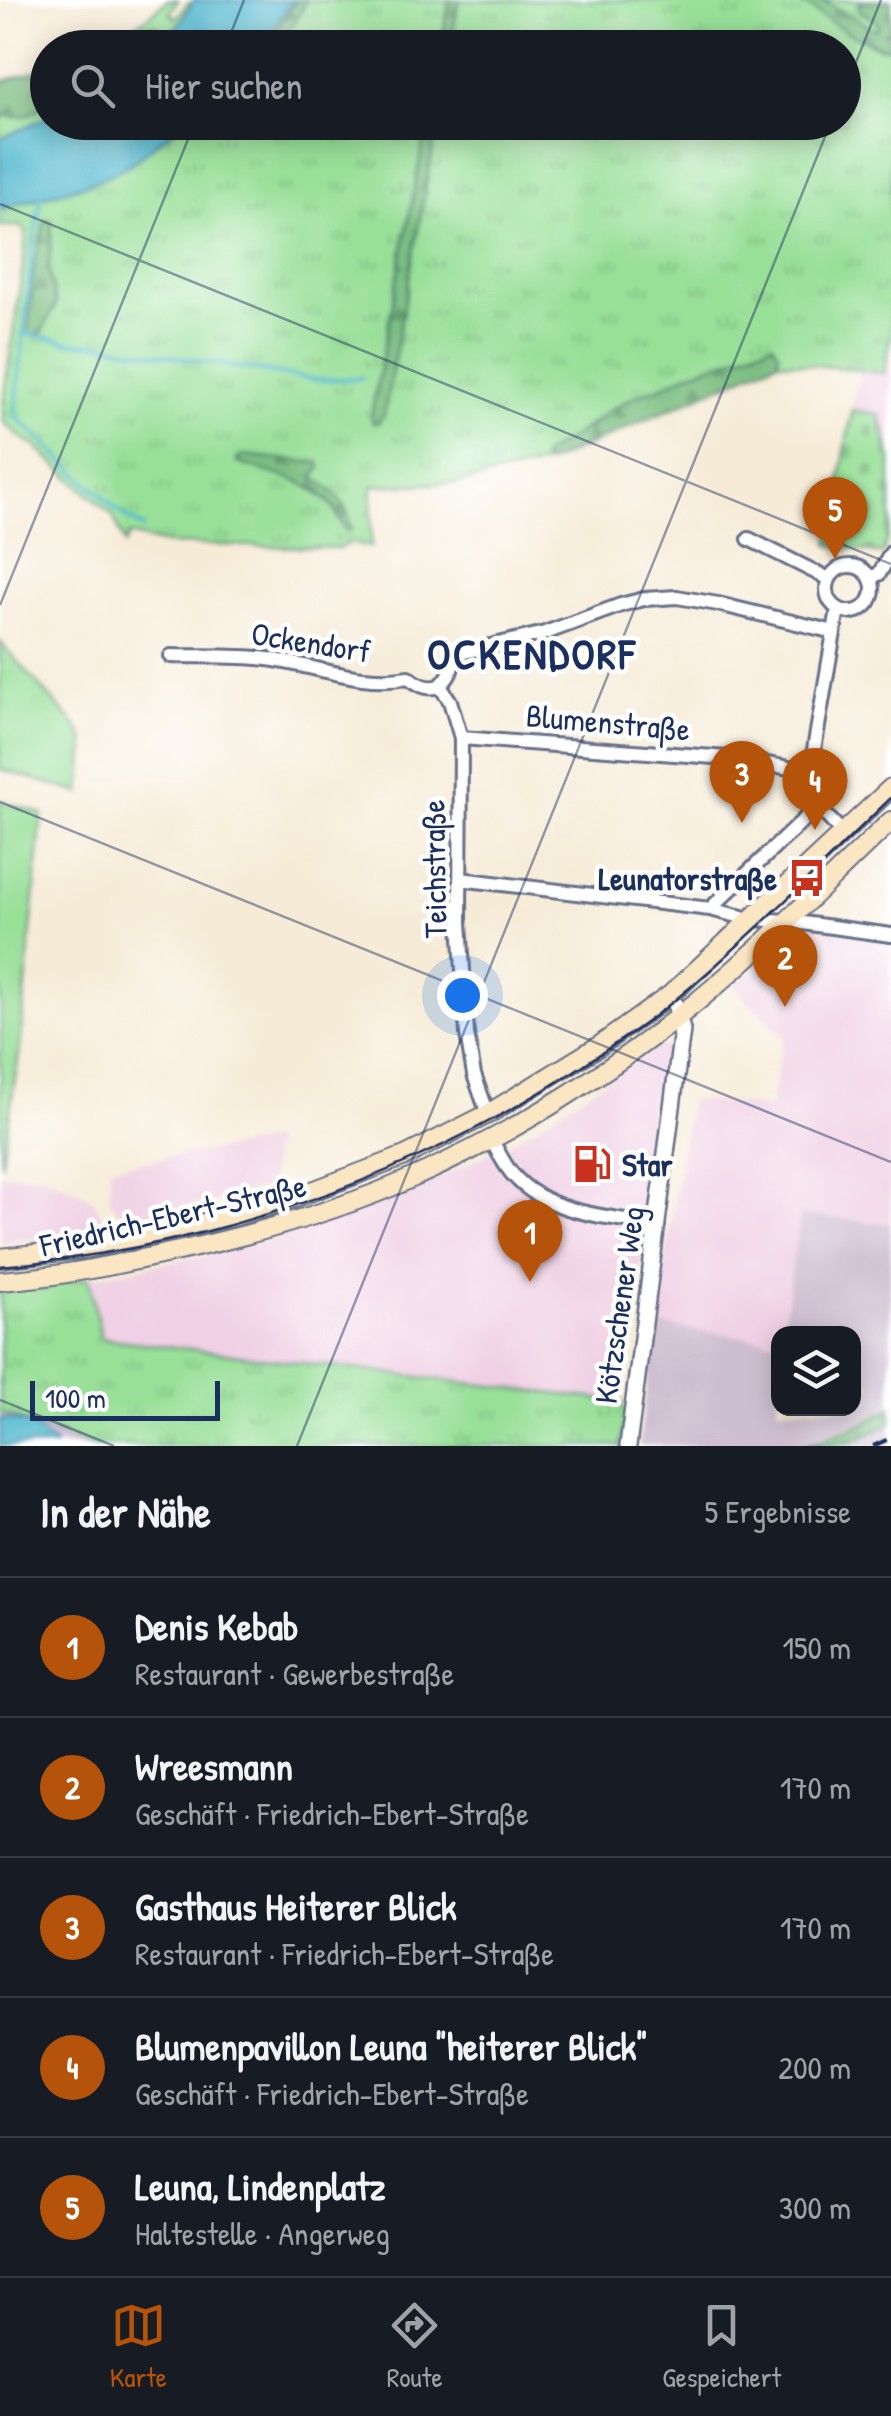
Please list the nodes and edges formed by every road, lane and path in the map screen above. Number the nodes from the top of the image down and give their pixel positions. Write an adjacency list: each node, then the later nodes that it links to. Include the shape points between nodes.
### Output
1 (749, 539): 4 (street)
2 (891, 553): 3 (street)
3 (871, 577): 4 (street, via 847,565); 5 (street, via 873,593 863,609)
4 (829, 579): 5 (street, via 828,598)
5 (838, 609): 6 (street)
6 (834, 632): 8 (street, via 677,597 644,599 452,655); 10 (street)
7 (171, 656): 8 (street, Ockendorf, via 266,658 341,676)
8 (440, 686): 9 (street, Teichstraße)
9 (461, 738): 10 (street, Blumenstraße, via 741,759); 15 (street, Teichstraße)
10 (810, 772): 12 (street)
11 (891, 788): 14 (main road, Friedrich-Ebert-Straße)
12 (818, 806): 14 (street); 16 (street)
13 (891, 821): 18 (main road, Friedrich-Ebert-Straße)
14 (842, 832): 17 (main road, Friedrich-Ebert-Straße)
15 (460, 879): 16 (street); 22 (street, Teichstraße, via 468,1034)
16 (710, 909): 17 (street)
17 (750, 919): 18 (street); 20 (main road, Friedrich-Ebert-Straße)
18 (788, 920): 19 (street); 21 (main road, Friedrich-Ebert-Straße)
19 (891, 935)
20 (670, 996): 21 (street, Kötzschener Weg); 22 (main road, Friedrich-Ebert-Straße)
21 (679, 1016): 23 (main road, Friedrich-Ebert-Straße); 24 (street, Kötzschener Weg)
22 (488, 1114): 25 (main road, Friedrich-Ebert-Straße, via 405,1156 236,1216 88,1248)
23 (491, 1139): 24 (street, via 508,1169 545,1200); 26 (main road, Friedrich-Ebert-Straße, via 360,1199 242,1236 92,1270)
24 (658, 1225): 27 (street, Kötzschener Weg)
25 (0, 1258)
26 (0, 1281)
27 (628, 1446)

